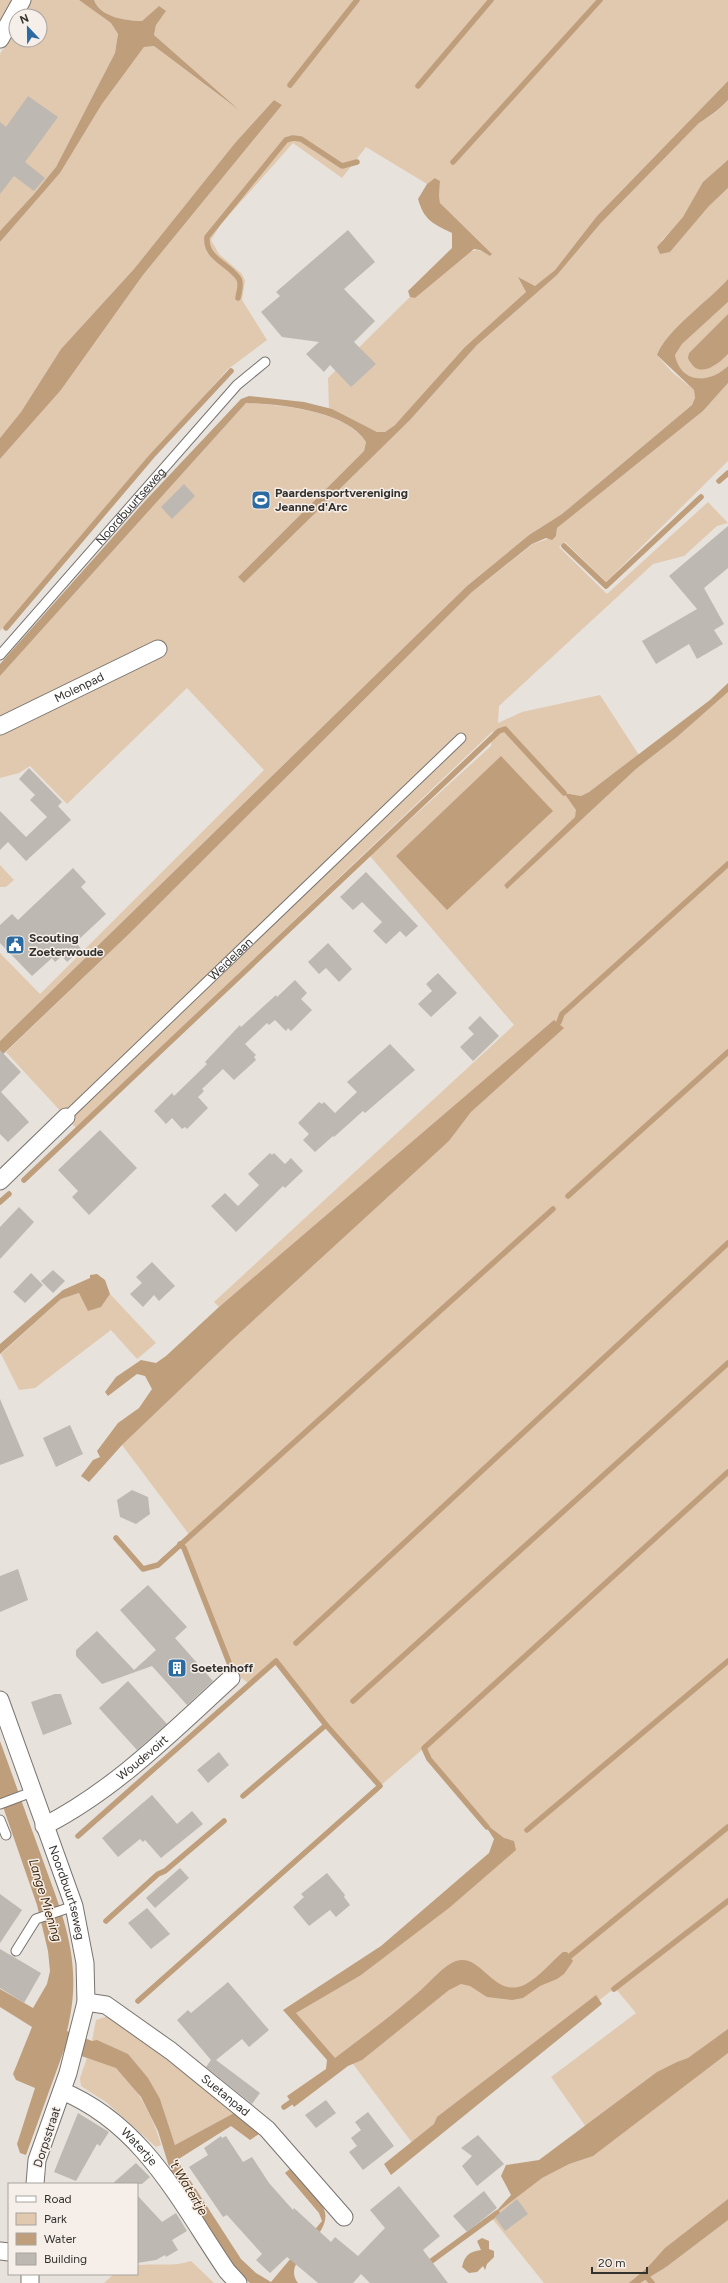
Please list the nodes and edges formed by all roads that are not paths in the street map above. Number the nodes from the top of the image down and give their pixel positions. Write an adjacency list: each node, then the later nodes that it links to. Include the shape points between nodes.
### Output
1 (22, 0): 2 (street)
2 (0, 39)
3 (265, 362): 5 (lane, Noordbuurtseweg, via 237,385)
4 (158, 649): 6 (street, Molenpad)
5 (0, 655)
6 (0, 726)
7 (461, 738): 8 (lane, Weidelaan)
8 (66, 1117): 9 (street, Weidelaan)
9 (0, 1180)
10 (231, 1678): 15 (street, Woudevoirt, via 144,1757 67,1815)
11 (0, 1700): 12 (street, Noordbuurtseweg)
12 (29, 1793): 13 (lane); 15 (street, Noordbuurtseweg)
13 (0, 1804)
14 (0, 1820): 16 (lane)
15 (44, 1826): 17 (street, Noordbuurtseweg)
16 (6, 1835)
17 (70, 1908): 18 (lane, via 36,1919); 19 (street, Noordbuurtseweg, via 85,1963)
18 (16, 1951)
19 (86, 2002): 20 (street, Noordbuurtseweg); 22 (street, Suetanpad, via 106,2005 171,2051 267,2129)
20 (62, 2091): 21 (street, Dorpsstraat, via 37,2160); 23 (street, Watertje, via 82,2100 100,2113 128,2134 153,2159 227,2271)
21 (35, 2183)
22 (344, 2217)
23 (238, 2283)

